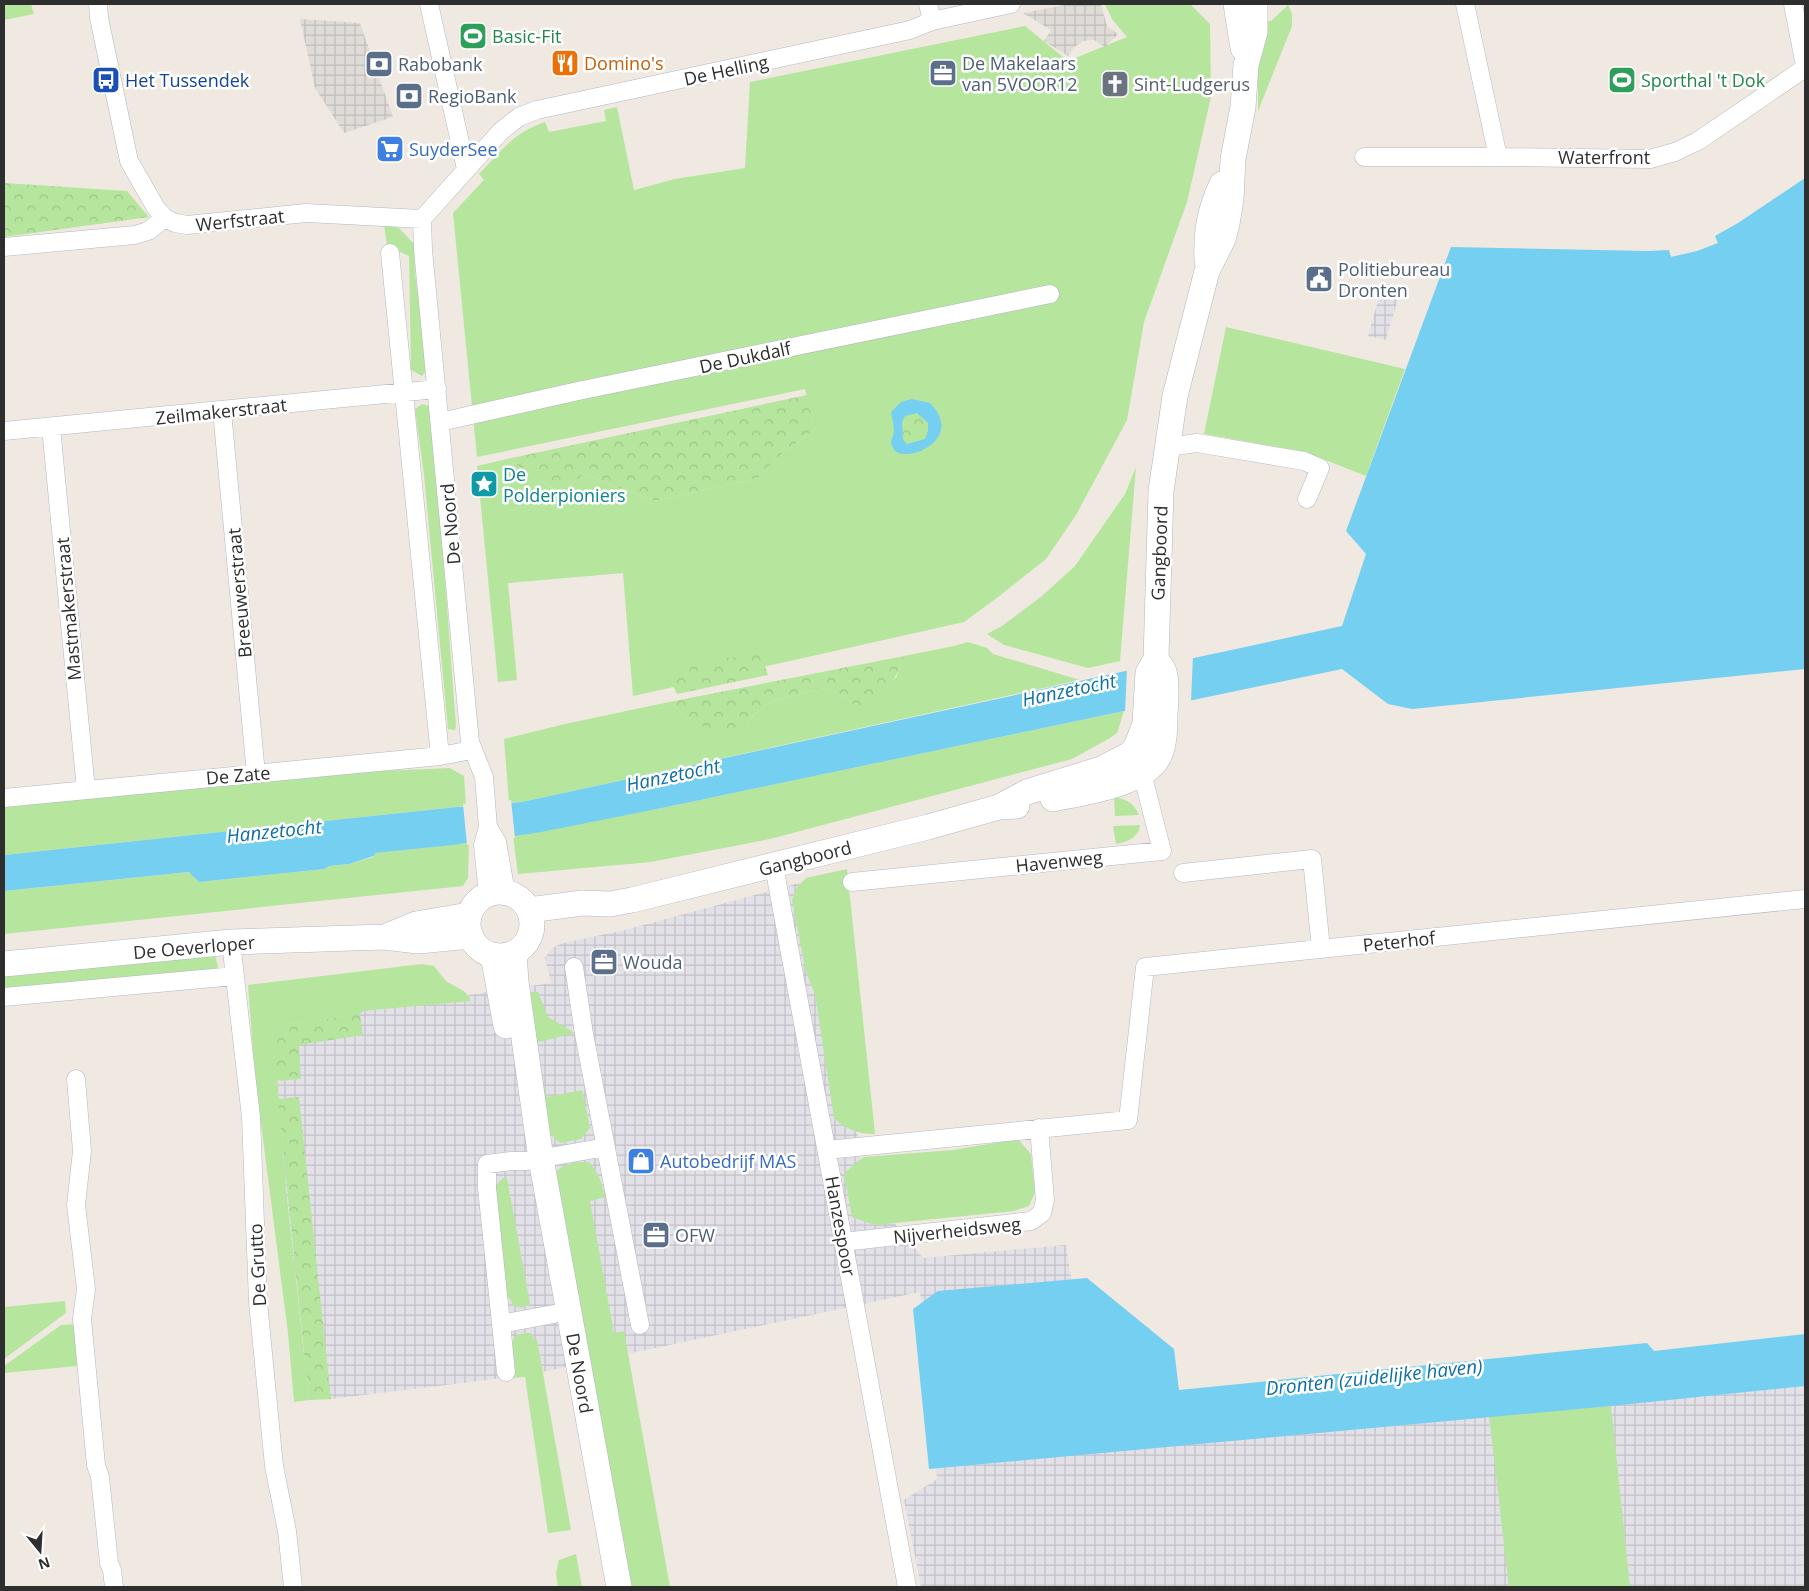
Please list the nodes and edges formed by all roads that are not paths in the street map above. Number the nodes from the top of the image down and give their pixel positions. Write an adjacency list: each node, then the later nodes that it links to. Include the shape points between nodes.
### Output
1 (98, 4): 15 (street, via 129,161)
2 (429, 4): 14 (street)
3 (928, 4): 9 (street)
4 (1011, 4): 9 (street, De Helling)
5 (1236, 4): 10 (main road, Gangboord)
6 (1255, 4): 10 (main road, Gangboord, via 1255,32)
7 (1465, 4): 12 (street)
8 (1793, 4): 11 (street, Waterfront)
9 (932, 21): 14 (street, De Helling, via 910,30 537,110 519,117 501,131)
10 (1246, 65): 26 (main road, Gangboord, via 1227,224 1207,271 1175,396)
11 (1805, 67): 12 (street, Waterfront, via 1698,141 1672,153 1650,159)
12 (1498, 156): 13 (street, Waterfront)
13 (1364, 158)
14 (466, 169): 16 (street, De Helling)
15 (165, 218): 16 (street, Werfstraat, via 187,225 306,213); 17 (street, via 148,231 135,235)
16 (422, 219): 20 (street, De Noord)
17 (4, 247)
18 (390, 252): 21 (street, De Noord)
19 (1050, 294): 23 (street, De Dukdalf)
20 (437, 389): 21 (street, Zeilmakerstraat); 23 (street, De Noord)
21 (403, 392): 22 (street, Zeilmakerstraat); 29 (street, De Noord)
22 (222, 411): 24 (street, Zeilmakerstraat); 31 (street, Breeuwerstraat)
23 (440, 422): 28 (street, De Noord)
24 (51, 427): 25 (street, Zeilmakerstraat); 32 (street, Mastmakerstraat)
25 (4, 432)
26 (1168, 447): 27 (street, via 1197,444 1304,461 1320,468); 30 (main road, Gangboord, via 1161,491 1156,650 1148,673 1156,709 1145,724 1136,747)
27 (1308, 499)
28 (472, 750): 29 (street, De Zate); 37 (street, De Noord, via 484,777 488,827 483,845)
29 (440, 756): 31 (street, De Zate)
30 (1136, 763): 34 (main road, Gangboord, via 1131,779 1104,787 1029,805 999,807); 36 (street, Havenweg, via 1162,851)
31 (256, 774): 32 (street, De Zate)
32 (86, 790): 33 (street, De Zate)
33 (4, 798)
34 (774, 866): 39 (main road, Gangboord, via 610,904 582,919); 51 (street, Hanzespoor)
35 (1183, 873): 42 (street, via 1312,859)
36 (852, 882)
37 (496, 885): 39 (main road, via 523,902); 40 (main road, via 473,907)
38 (1805, 900): 42 (street, Peterhof)
39 (530, 920): 43 (main road, via 525,943)
40 (470, 926): 41 (main road, De Oeverloper, via 416,924 384,937); 43 (main road, via 476,945 484,951)
41 (231, 942): 44 (main road, De Oeverloper); 46 (street, De Grutto)
42 (1322, 949): 49 (street, Peterhof, via 1145,967 1128,1120)
43 (504, 954): 52 (main road, De Noord, via 518,994)
44 (4, 964)
45 (574, 968): 50 (street)
46 (235, 976): 47 (street, De Oeverloper); 59 (street, De Grutto, via 251,1117 262,1348 274,1466 287,1531)
47 (4, 997)
48 (76, 1079): 58 (street, via 82,1151 76,1205 86,1289 82,1319 96,1465)
49 (1039, 1128): 51 (street); 53 (street, Nijverheidsweg, via 1045,1200 1042,1213 1031,1221)
50 (606, 1147): 52 (street); 56 (street)
51 (827, 1150): 53 (street, Hanzespoor)
52 (534, 1160): 54 (main road, De Noord); 55 (street, via 487,1164); 61 (main road, De Noord)
53 (843, 1242): 62 (street, Hanzespoor)
54 (554, 1314): 55 (street, De Noord); 60 (main road, De Noord)
55 (501, 1324): 57 (street)
56 (640, 1326)
57 (506, 1372)
58 (114, 1587)
59 (293, 1587)
60 (603, 1587)
61 (619, 1587)
62 (907, 1587)

